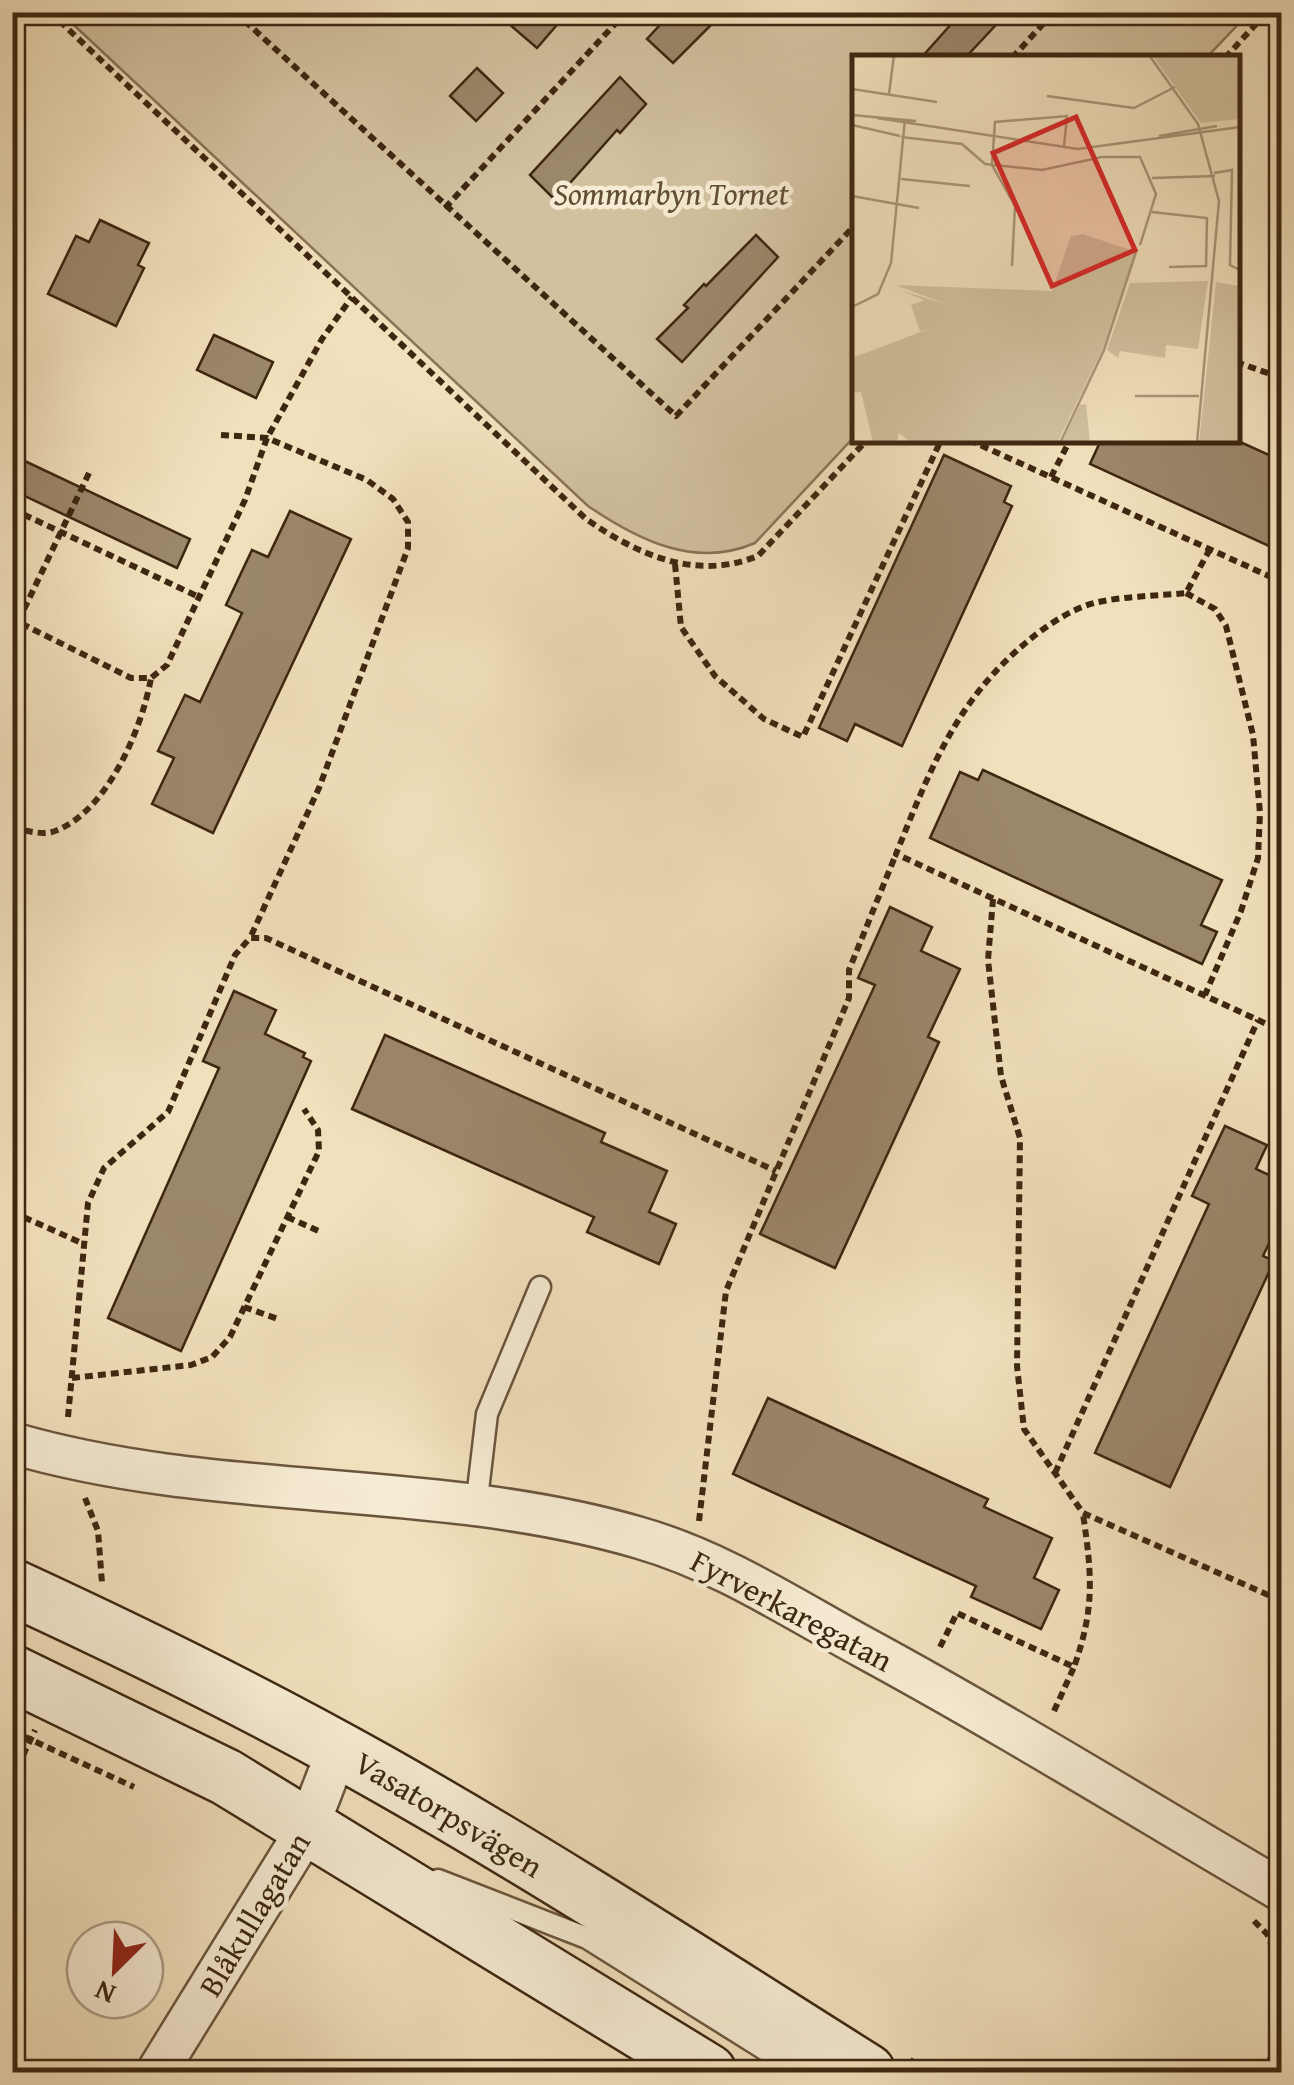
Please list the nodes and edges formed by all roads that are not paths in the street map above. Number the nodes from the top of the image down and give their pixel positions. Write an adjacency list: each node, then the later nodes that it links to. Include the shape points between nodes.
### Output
1 (540, 1286): 3 (lane, via 486,1414)
2 (12, 1444): 3 (street, Fyrverkaregatan, via 222,1483)
3 (476, 1507): 8 (street, Fyrverkaregatan, via 602,1528 695,1557 924,1680)
4 (12, 1587): 6 (main road, Vasatorpsvägen)
5 (12, 1673): 7 (main road, via 226,1778)
6 (338, 1749): 7 (street, Blåkullagatan); 9 (main road, Vasatorpsvägen)
7 (307, 1828): 10 (main road); 11 (street, Blåkullagatan)
8 (1282, 1891)
9 (610, 1909): 10 (lane); 13 (main road, Vasatorpsvägen)
10 (722, 2052): 12 (lane)
11 (158, 2072)
12 (801, 2072)
13 (867, 2072)

